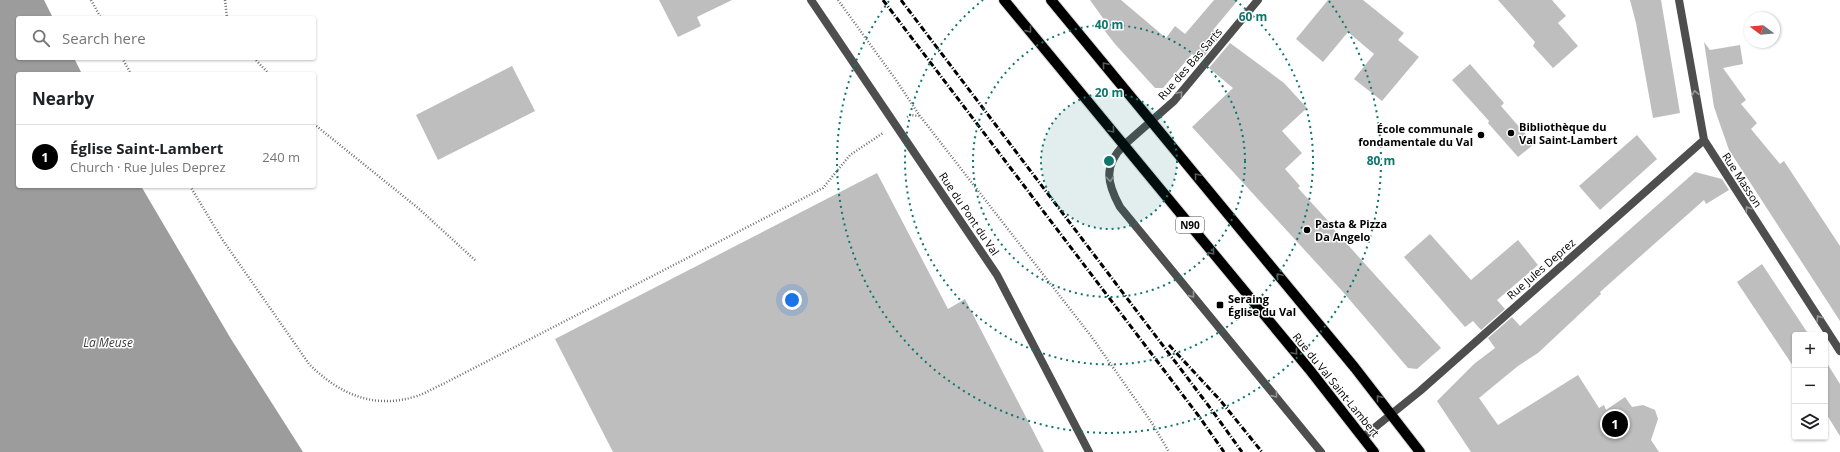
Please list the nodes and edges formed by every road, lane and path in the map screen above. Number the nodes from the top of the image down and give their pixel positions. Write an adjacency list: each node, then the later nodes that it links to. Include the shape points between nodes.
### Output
1 (91, 0): 9 (path)
2 (225, 0): 10 (path)
3 (811, 0): 17 (street, Rue du Pont du Val)
4 (838, 0): 15 (path)
5 (1004, 0): 20 (main road, Rue du Val Saint-Lambert / N90, one-way to 20)
6 (1051, 0): 16 (main road, one-way to 6)
7 (1258, 0): 16 (street, Rue des Bas Sarts, one-way to 7, via 1174,101)
8 (1679, 0): 19 (street, Rue Masson, one-way to 8)
9 (100, 16)
10 (227, 16)
11 (123, 60): 13 (path)
12 (256, 60): 14 (path)
13 (130, 72)
14 (267, 72)
15 (920, 116): 17 (path, via 910,115); 27 (path, via 1091,336)
16 (1151, 121): 20 (street, Rue des Bas Sarts); 24 (main road, one-way to 16)
17 (895, 124): 21 (path, via 850,156 822,188 445,383 418,396 385,402 356,396 325,380 309,364 222,239); 26 (street, Rue du Pont du Val, via 997,275)
18 (316, 126): 22 (path, via 418,208)
19 (1704, 140): 23 (street, Rue Masson, one-way to 19); 24 (street, Rue Jules Deprez)
20 (1124, 145): 25 (main road, Rue du Val Saint-Lambert / N90, one-way to 25); 28 (street, Rue des Bas Sarts, one-way to 28, via 1111,162 1108,176 1120,207)
21 (191, 188)
22 (476, 261)
23 (1840, 351)
24 (1391, 414): 25 (street, Rue Jules Deprez); 30 (main road)
25 (1363, 437): 29 (main road, Rue du Val Saint-Lambert / N90)
26 (1088, 452)
27 (1169, 452)
28 (1321, 452)
29 (1374, 452)
30 (1420, 452)

